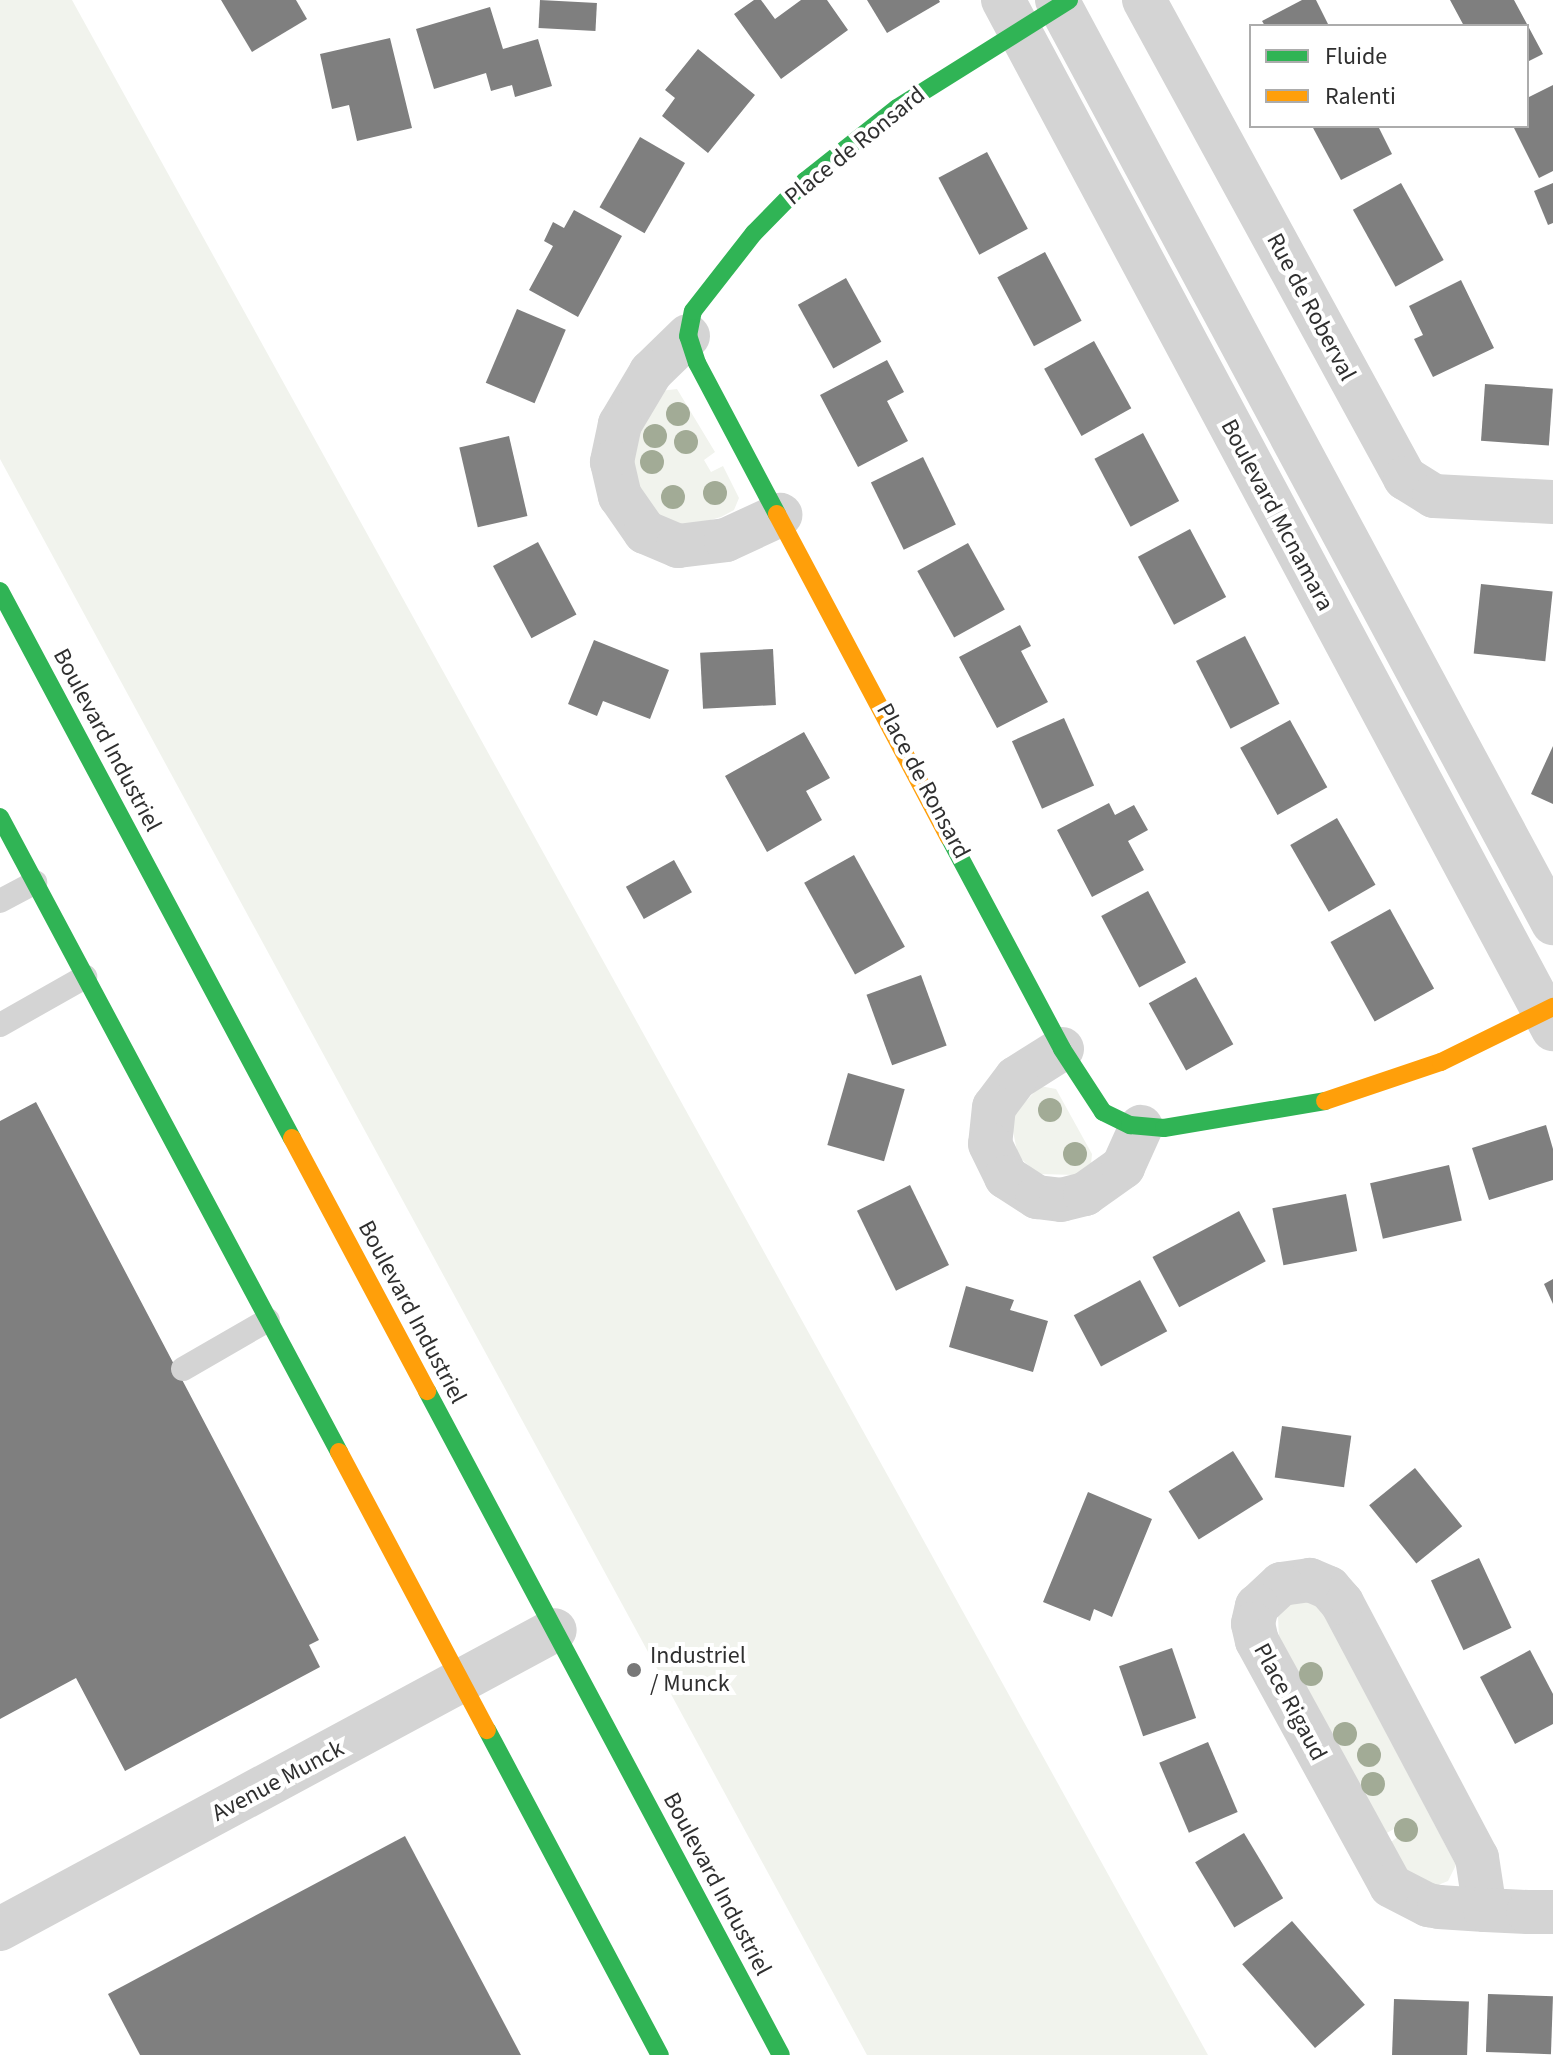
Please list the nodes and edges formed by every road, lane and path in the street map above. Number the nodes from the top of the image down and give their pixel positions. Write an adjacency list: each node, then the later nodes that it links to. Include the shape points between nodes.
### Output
1 (1144, 0): 5 (street, Rue de Roberval, via 1405,478 1434,496)
2 (1061, 2): 3 (street, Place de Ronsard); 11 (street, Boulevard Mcnamara)
3 (1010, 14): 4 (street, Place de Ronsard, via 805,181 703,294 690,318); 13 (street, Boulevard Mcnamara)
4 (688, 336): 6 (street, Place de Ronsard, via 702,373); 6 (street, Place de Ronsard, via 651,372 620,424 612,462 620,496 645,532 678,546 726,540)
5 (1553, 502)
6 (780, 515): 15 (street, Place de Ronsard)
7 (0, 591): 19 (street, Boulevard Industriel)
8 (0, 817): 9 (street)
9 (35, 882): 10 (lane); 12 (street)
10 (0, 901)
11 (1553, 923)
12 (85, 977): 14 (lane); 17 (street)
13 (1550, 1016): 16 (street, Place de Ronsard, via 1357,1093 1224,1122)
14 (0, 1025)
15 (1062, 1049): 16 (street, Place de Ronsard, via 1103,1112); 16 (street, via 1016,1078 994,1107 990,1144 1006,1177 1037,1197 1061,1200 1085,1194 1123,1167)
16 (1141, 1127)
17 (268, 1320): 18 (lane); 20 (street)
18 (183, 1369)
19 (555, 1630): 20 (street, Avenue Munck); 25 (street, Boulevard Industriel)
20 (461, 1681): 23 (street, Avenue Munck); 24 (street)
21 (1485, 1910): 21 (street, Place Rigaud, via 1477,1858 1342,1603 1329,1588 1310,1580 1281,1584 1257,1606 1254,1633 1379,1871 1402,1894 1428,1905); 22 (street, Place Rigaud)
22 (1553, 1912)
23 (0, 1929)
24 (660, 2055)
25 (781, 2055)

